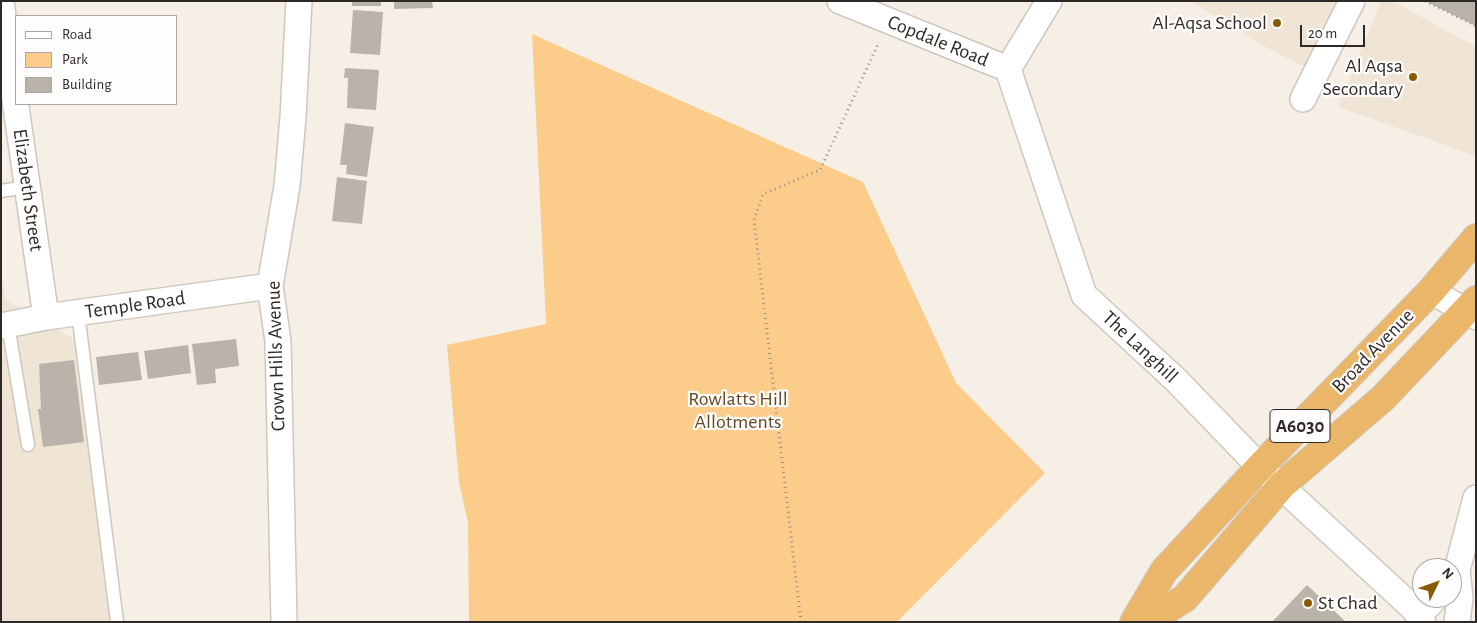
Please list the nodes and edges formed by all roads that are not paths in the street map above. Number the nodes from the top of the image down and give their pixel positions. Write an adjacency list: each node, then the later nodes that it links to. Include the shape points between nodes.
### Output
1 (299, 1): 13 (street, Crown Hills Avenue, via 287,186)
2 (840, 1): 6 (street, Copdale Road)
3 (1049, 1): 6 (street)
4 (1352, 1): 7 (street)
5 (1, 2): 8 (street, Elizabeth Street)
6 (1008, 69): 20 (street, The Langhill, via 1084,295 1176,380)
7 (1303, 99)
8 (15, 102)
9 (15, 105): 10 (street, Elizabeth Street)
10 (27, 187): 11 (lane); 17 (street, Elizabeth Street)
11 (1, 191)
12 (1476, 238): 14 (highway, Broad Avenue / A6030)
13 (270, 286): 16 (street, Temple Road); 27 (street, Crown Hills Avenue, via 278,341)
14 (1431, 290): 15 (street); 20 (highway, Broad Avenue / A6030)
15 (1472, 310): 21 (highway, Broad Avenue / A6030, via 1383,398)
16 (78, 313): 17 (street, Temple Road); 26 (lane)
17 (46, 317): 18 (street, Temple Road)
18 (5, 326): 19 (lane)
19 (28, 445)
20 (1260, 467): 21 (street, The Langhill); 28 (highway, Broad Avenue / A6030, via 1164,572)
21 (1282, 485): 25 (street, The Langhill); 29 (highway, Broad Avenue / A6030, via 1185,598)
22 (1476, 498): 23 (street)
23 (1458, 558)
24 (1459, 608): 30 (street)
25 (1424, 609)
26 (117, 622)
27 (284, 622)
28 (1134, 622)
29 (1147, 622)
30 (1457, 622)

